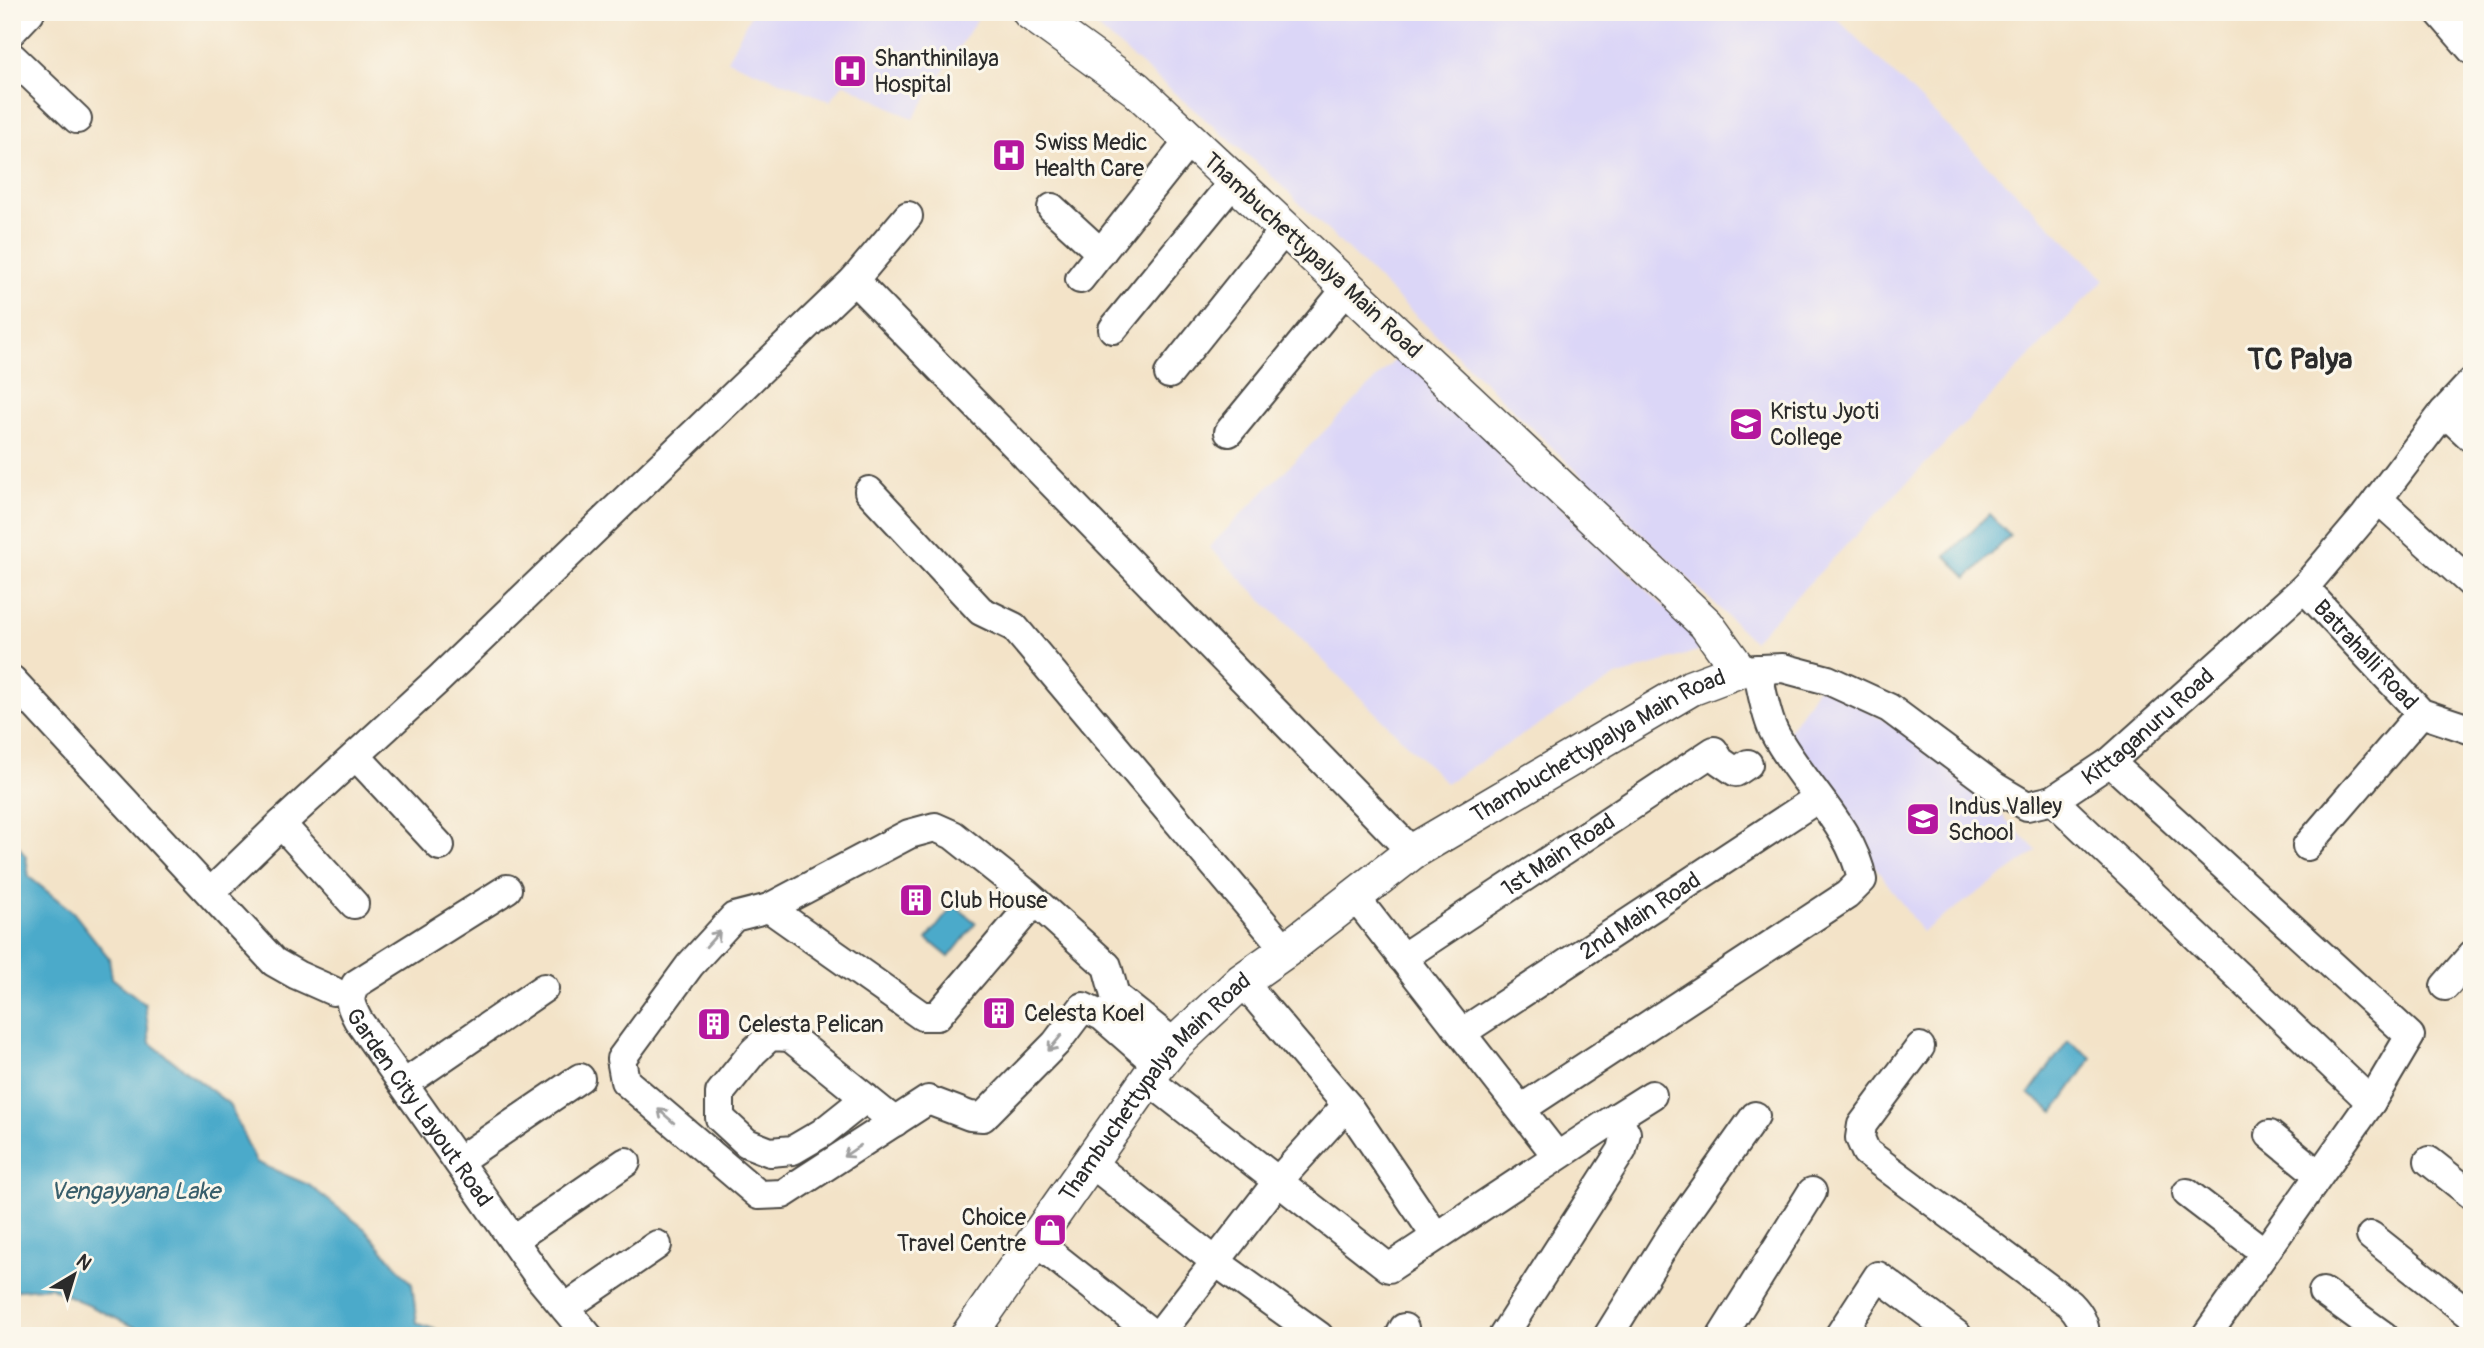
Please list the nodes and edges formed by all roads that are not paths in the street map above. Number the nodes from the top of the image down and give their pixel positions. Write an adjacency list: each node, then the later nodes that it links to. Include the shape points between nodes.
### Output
1 (30, 12): 4 (street)
2 (1030, 12): 8 (main road, Thambuchettypalya Main Road, via 1136,89)
3 (2439, 12): 5 (street)
4 (12, 31)
5 (2472, 50)
6 (12, 57): 7 (street)
7 (77, 119)
8 (1191, 140): 9 (main road, Thambuchettypalya Main Road); 13 (street)
9 (1234, 181): 12 (main road, Thambuchettypalya Main Road); 17 (street)
10 (1052, 208): 13 (street)
11 (908, 216): 15 (street)
12 (1285, 229): 16 (main road, Thambuchettypalya Main Road); 18 (street)
13 (1101, 253): 14 (street)
14 (1080, 279)
15 (854, 280): 31 (street); 39 (street)
16 (1347, 288): 21 (street); 27 (main road, Thambuchettypalya Main Road, via 1706,624)
17 (1113, 330)
18 (1169, 374)
19 (2472, 382): 20 (street, Kittaganuru Road)
20 (2444, 412): 22 (street); 24 (street, Kittaganuru Road)
21 (1229, 432)
22 (2472, 438)
23 (869, 491): 46 (street, via 981,611 1014,627)
24 (2378, 499): 25 (street); 26 (street, Kittaganuru Road)
25 (2472, 584)
26 (2304, 587): 29 (street, Batrahalli Road); 32 (street, Kittaganuru Road)
27 (1748, 669): 34 (street, via 1773,730); 35 (street, via 1783,668 1828,680 1889,708 2027,806); 39 (main road, Thambuchettypalya Main Road, via 1691,688)
28 (12, 680): 41 (street)
29 (2421, 713): 30 (street, Batrahalli Road); 38 (street)
30 (2472, 730)
31 (356, 756): 36 (street); 37 (street)
32 (2109, 762): 35 (street, Kittaganuru Road); 62 (street, via 2410,1036)
33 (1748, 764): 48 (street, 1st Main Road, via 1736,772 1714,751)
34 (1818, 798): 55 (street, 2nd Main Road); 64 (street, via 1854,851 1862,880 1847,895)
35 (2053, 800): 62 (street)
36 (281, 824): 41 (street); 44 (street)
37 (440, 846)
38 (2306, 846)
39 (1412, 852): 42 (main road, Thambuchettypalya Main Road)
40 (507, 889): 59 (street, Garden City Layout Road, via 356,984 350,995 349,1004 358,1020)
41 (211, 892): 53 (street, via 274,962)
42 (1355, 897): 46 (main road, Thambuchettypalya Main Road); 48 (street)
43 (1035, 901): 45 (street, via 953,835 935,827 909,834); 45 (street, via 937,1016 922,1016); 49 (street)
44 (354, 904)
45 (769, 908): 71 (street, one-way to 45, via 625,1081 621,1059 690,965 734,917)
46 (1286, 950): 50 (main road, Thambuchettypalya Main Road)
47 (2472, 955): 51 (street)
48 (1402, 958): 55 (street)
49 (1107, 967): 54 (street); 57 (street, via 1115,996)
50 (1241, 981): 57 (main road, Thambuchettypalya Main Road); 63 (street)
51 (2445, 986)
52 (544, 988): 59 (street)
53 (333, 990)
54 (1083, 1007): 57 (street, via 1102,1016); 67 (street, one-way to 67, via 1056,1043 983,1117 928,1100)
55 (1461, 1033): 64 (street)
56 (1920, 1048): 100 (street, via 1863,1125 1860,1138 1866,1152 2070,1304)
57 (1160, 1063): 75 (main road, Thambuchettypalya Main Road); 77 (street)
58 (580, 1078): 72 (street)
59 (404, 1084): 72 (street, Garden City Layout Road)
60 (1652, 1095): 66 (street)
61 (866, 1098): 67 (street); 68 (street, via 793,1150 770,1153 747,1143); 68 (street, via 790,1037 770,1036 720,1093 720,1118)
62 (2371, 1102): 76 (street)
63 (1347, 1105): 77 (street); 81 (street)
64 (1521, 1109): 70 (street)
65 (1755, 1115): 97 (street, via 1672,1233)
66 (1617, 1116): 70 (street); 96 (street, via 1626,1133 1622,1150)
67 (895, 1122): 71 (street, one-way to 71, via 783,1194 759,1195)
68 (734, 1130): 71 (street)
69 (2270, 1135): 76 (street)
70 (1558, 1156): 81 (street)
71 (714, 1157)
72 (458, 1161): 83 (street, Garden City Layout Road)
73 (2429, 1161): 80 (street)
74 (625, 1162): 83 (street)
75 (1090, 1162): 84 (main road, Thambuchettypalya Main Road); 87 (street)
76 (2319, 1175): 86 (street)
77 (1278, 1181): 81 (street, via 1389,1268); 87 (street)
78 (1812, 1192): 98 (street)
79 (2187, 1194): 86 (street)
80 (2472, 1195)
81 (1435, 1235)
82 (2371, 1236): 90 (street)
83 (513, 1240): 89 (street, Garden City Layout Road)
84 (1035, 1241): 93 (main road, Thambuchettypalya Main Road); 94 (street)
85 (657, 1245): 89 (street)
86 (2264, 1252): 101 (street)
87 (1216, 1262): 94 (street); 95 (street)
88 (2322, 1292): 102 (street)
89 (565, 1308): 92 (street, Garden City Layout Road)
90 (2472, 1316)
91 (1957, 1335): 99 (street, via 1878,1276)
92 (588, 1336)
93 (968, 1336)
94 (1156, 1336)
95 (1319, 1336)
96 (1503, 1336)
97 (1608, 1336)
98 (1722, 1336)
99 (1839, 1336)
100 (2085, 1336)
101 (2206, 1336)
102 (2384, 1336)

